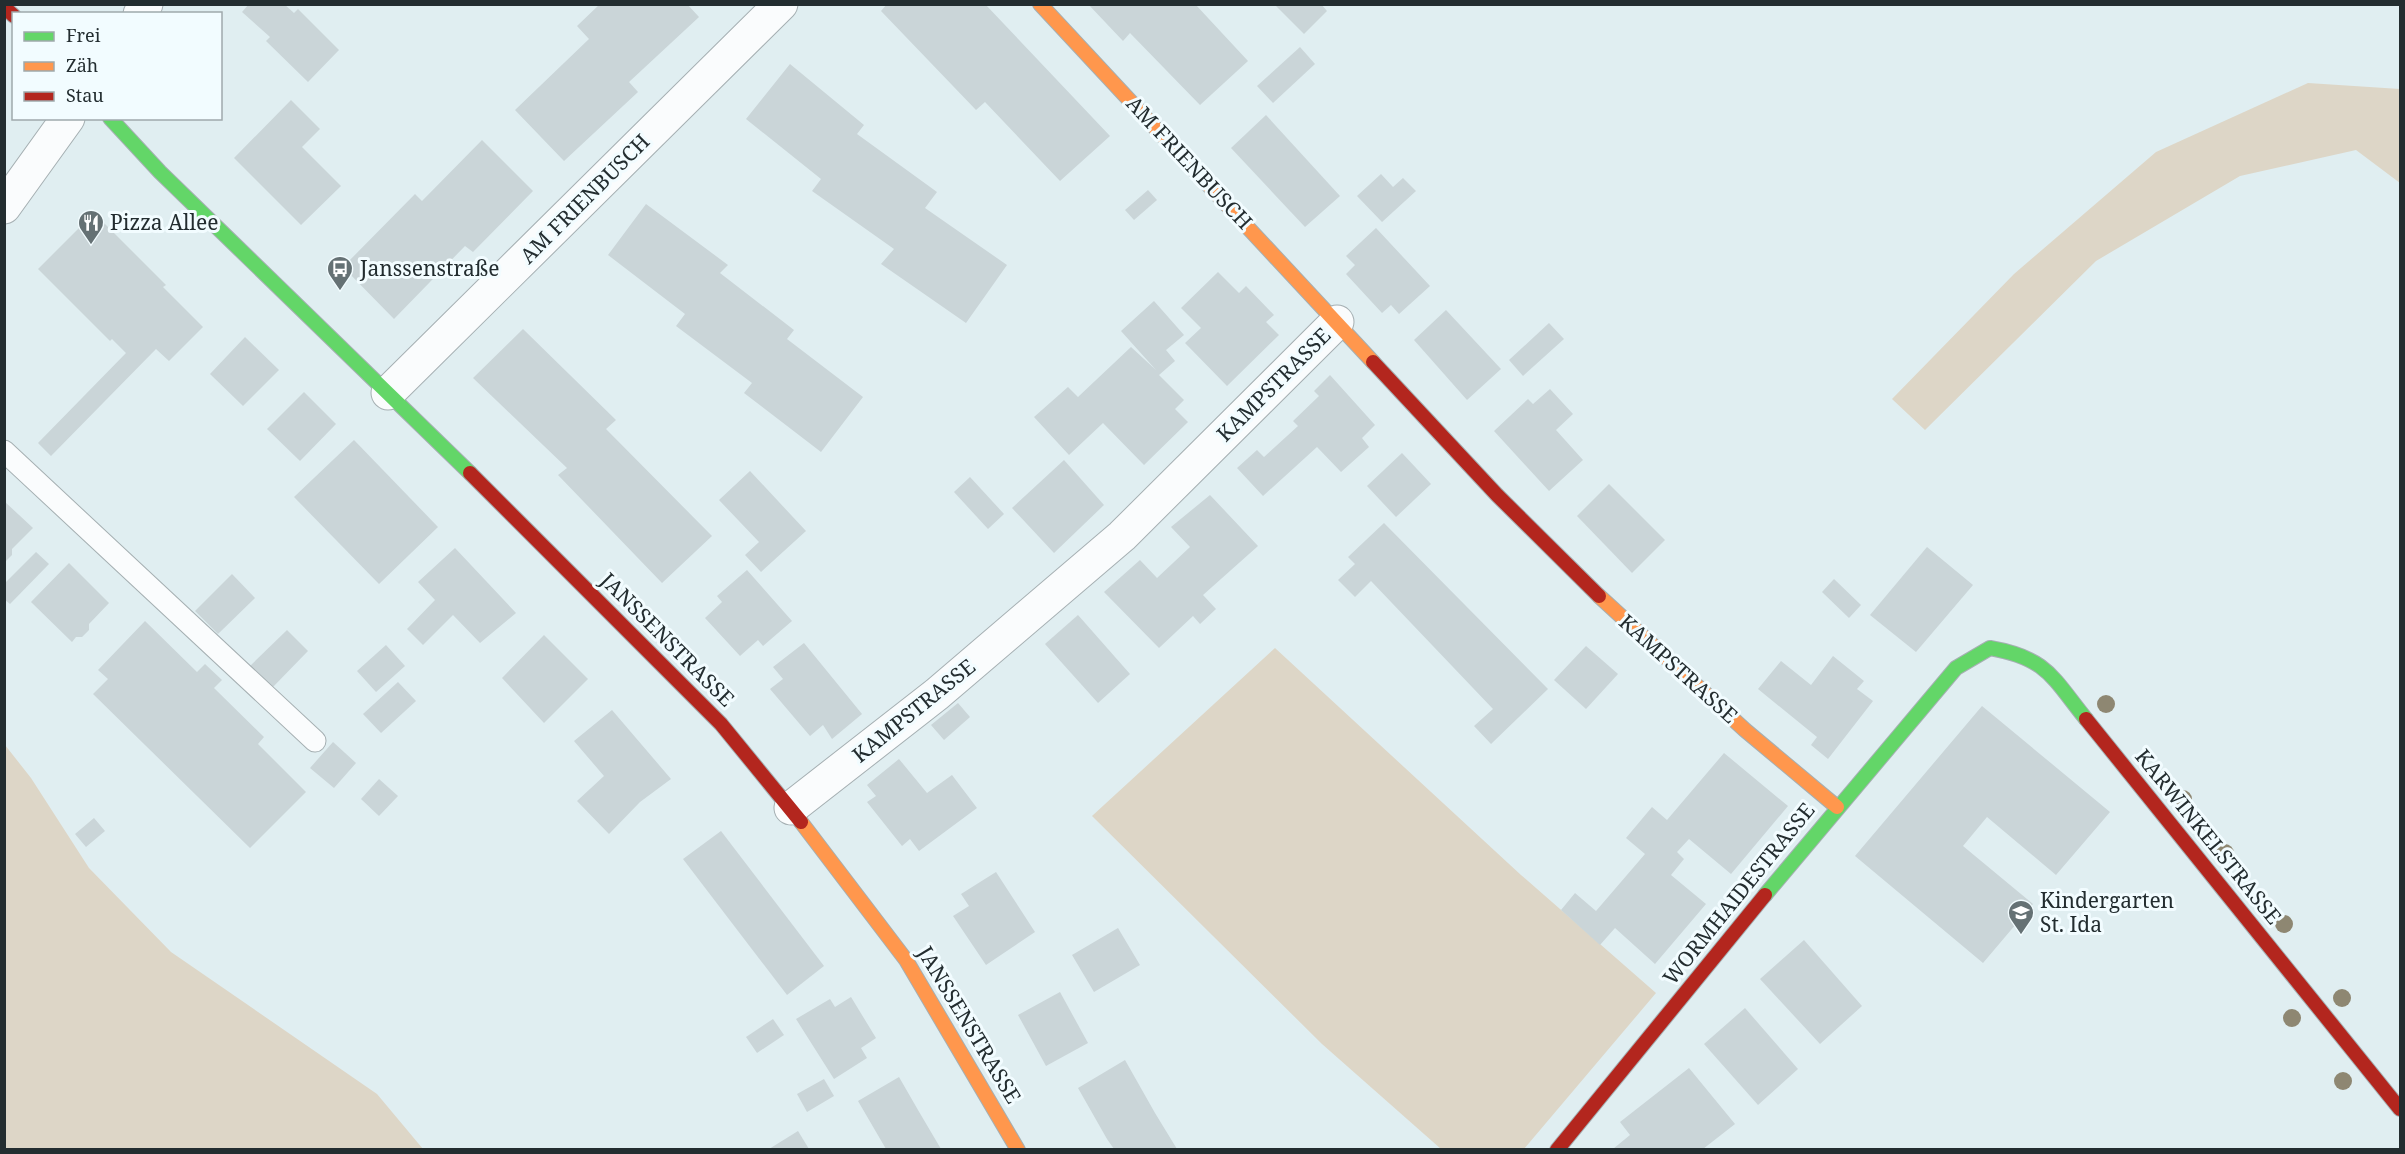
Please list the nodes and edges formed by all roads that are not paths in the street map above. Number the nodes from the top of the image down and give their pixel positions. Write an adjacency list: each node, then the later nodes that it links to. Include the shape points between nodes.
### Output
1 (781, 4): 7 (street, AM FRIENBUSCH)
2 (1040, 4): 6 (street, AM FRIENBUSCH)
3 (67, 120): 5 (street)
4 (112, 120): 7 (street, JANSSENSTRASSE, via 160,172)
5 (4, 207)
6 (1337, 322): 11 (street, KAMPSTRASSE, via 1497,495 1618,615); 12 (street, KAMPSTRASSE, via 1122,537 937,694)
7 (387, 393): 12 (street, JANSSENSTRASSE, via 648,648 721,724)
8 (4, 451): 10 (lane)
9 (1956, 668): 11 (street, WORMHAIDESTRASSE); 13 (street, KARWINKELSTRASSE, via 1990,648 2019,652 2043,666)
10 (315, 741)
11 (1837, 807): 15 (street, WORMHAIDESTRASSE)
12 (791, 808): 14 (street, JANSSENSTRASSE, via 906,960)
13 (2400, 1109)
14 (1018, 1149)
15 (1557, 1149)

